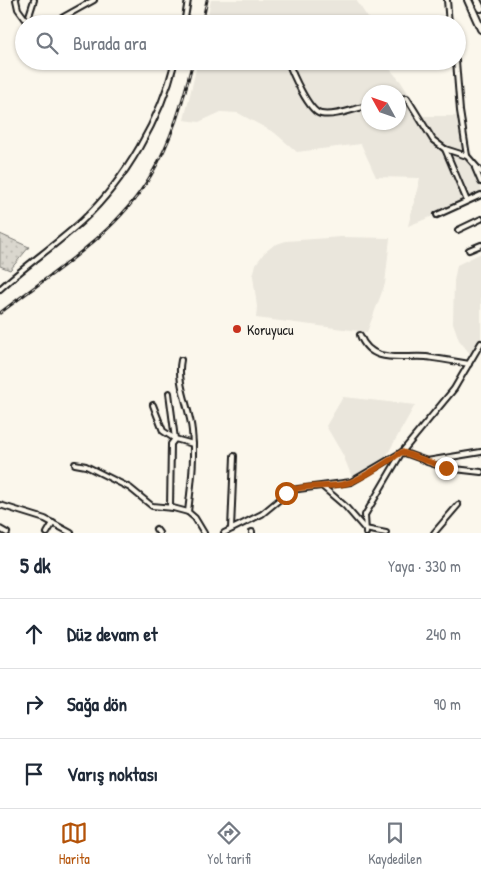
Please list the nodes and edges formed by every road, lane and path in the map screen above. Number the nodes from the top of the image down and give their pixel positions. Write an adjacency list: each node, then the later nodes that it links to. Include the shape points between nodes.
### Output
1 (16, 0): 9 (street)
2 (34, 0): 10 (street)
3 (94, 0): 11 (street)
4 (188, 0): 12 (street)
5 (447, 0): 13 (street)
6 (468, 0): 14 (highway)
7 (477, 0): 8 (highway)
8 (481, 8)
9 (22, 15)
10 (30, 15)
11 (67, 15)
12 (186, 15)
13 (448, 15)
14 (481, 29)
15 (172, 70): 32 (street, via 162,101 117,182 79,223)
16 (292, 70): 19 (street, via 317,113)
17 (457, 70): 21 (street)
18 (406, 98): 20 (street, via 433,140)
19 (361, 107)
20 (445, 149): 21 (street); 26 (street)
21 (467, 156): 22 (street)
22 (473, 165): 23 (street); 24 (street)
23 (481, 172)
24 (481, 182)
25 (481, 195): 26 (street)
26 (467, 201): 27 (street)
27 (437, 214)
28 (481, 219): 29 (street)
29 (458, 230)
30 (481, 245): 31 (street)
31 (469, 250)
32 (0, 289)
33 (360, 335): 36 (street, via 369,348 385,358 426,357)
34 (481, 343): 36 (street)
35 (181, 360): 40 (street, via 180,377)
36 (469, 364): 41 (street, via 454,389)
37 (169, 393): 39 (street)
38 (153, 404): 39 (street, via 161,429)
39 (175, 439): 40 (street); 50 (street, via 171,444)
40 (193, 444): 51 (street)
41 (402, 452): 44 (street); 47 (street, via 351,482); 55 (street, via 365,514)
42 (481, 452): 44 (street)
43 (234, 456): 54 (street)
44 (424, 461): 46 (street, via 446,468)
45 (75, 464): 50 (street, via 89,467 130,488 152,506)
46 (481, 472)
47 (323, 487): 54 (street, via 291,490 262,514); 55 (street)
48 (0, 505): 52 (street)
49 (458, 505): 62 (street)
50 (170, 507): 51 (street)
51 (188, 512): 59 (street)
52 (53, 523): 57 (street); 58 (street)
53 (0, 529): 56 (street)
54 (231, 529): 60 (street)
55 (366, 531): 61 (street)
56 (7, 533)
57 (47, 533)
58 (71, 533)
59 (204, 533)
60 (224, 533)
61 (386, 533)
62 (434, 533)

